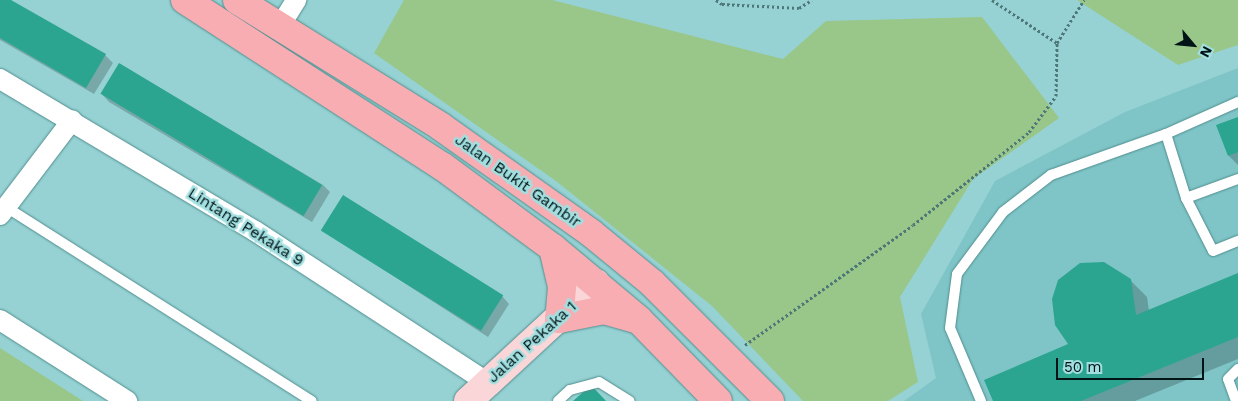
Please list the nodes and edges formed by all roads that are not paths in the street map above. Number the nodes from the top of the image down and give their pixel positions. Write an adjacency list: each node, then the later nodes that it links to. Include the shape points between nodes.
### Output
1 (185, 0): 14 (main road, Jalan Bukit Gambir, via 426,156)
2 (237, 0): 4 (main road, Jalan Bukit Gambir)
3 (296, 0): 4 (street)
4 (280, 26): 12 (main road, Jalan Bukit Gambir, via 440,126)
5 (0, 79): 7 (street, Lintang Pekaka 9)
6 (1238, 102): 8 (lane)
7 (72, 120): 11 (street); 21 (street, Lintang Pekaka 9, via 254,231)
8 (1166, 134): 10 (lane); 29 (lane, via 1052,175 1003,212 957,274 950,328)
9 (1238, 179): 10 (lane)
10 (1186, 198): 13 (lane, via 1212,251)
11 (3, 211): 23 (lane)
12 (591, 232): 15 (main road, via 602,267); 16 (main road, Jalan Bukit Gambir)
13 (1238, 241)
14 (554, 248): 15 (main road, Jalan Bukit Gambir); 17 (main road, via 562,287)
15 (596, 283): 16 (main road, via 611,277); 17 (main road, Jalan Pekaka 1); 19 (main road, Jalan Bukit Gambir)
16 (652, 283): 28 (main road, Jalan Bukit Gambir)
17 (559, 319): 19 (main road, via 604,310); 21 (main road, Jalan Pekaka 1)
18 (0, 320): 22 (street)
19 (638, 320): 27 (main road, Jalan Bukit Gambir)
20 (1238, 369): 30 (lane, via 1228,379)
21 (488, 383): 24 (main road, Jalan Pekaka 1)
22 (128, 401)
23 (312, 401)
24 (468, 401)
25 (558, 401): 26 (lane, via 570,390 599,382)
26 (630, 401)
27 (718, 401)
28 (770, 401)
29 (981, 401)
30 (1236, 401)

